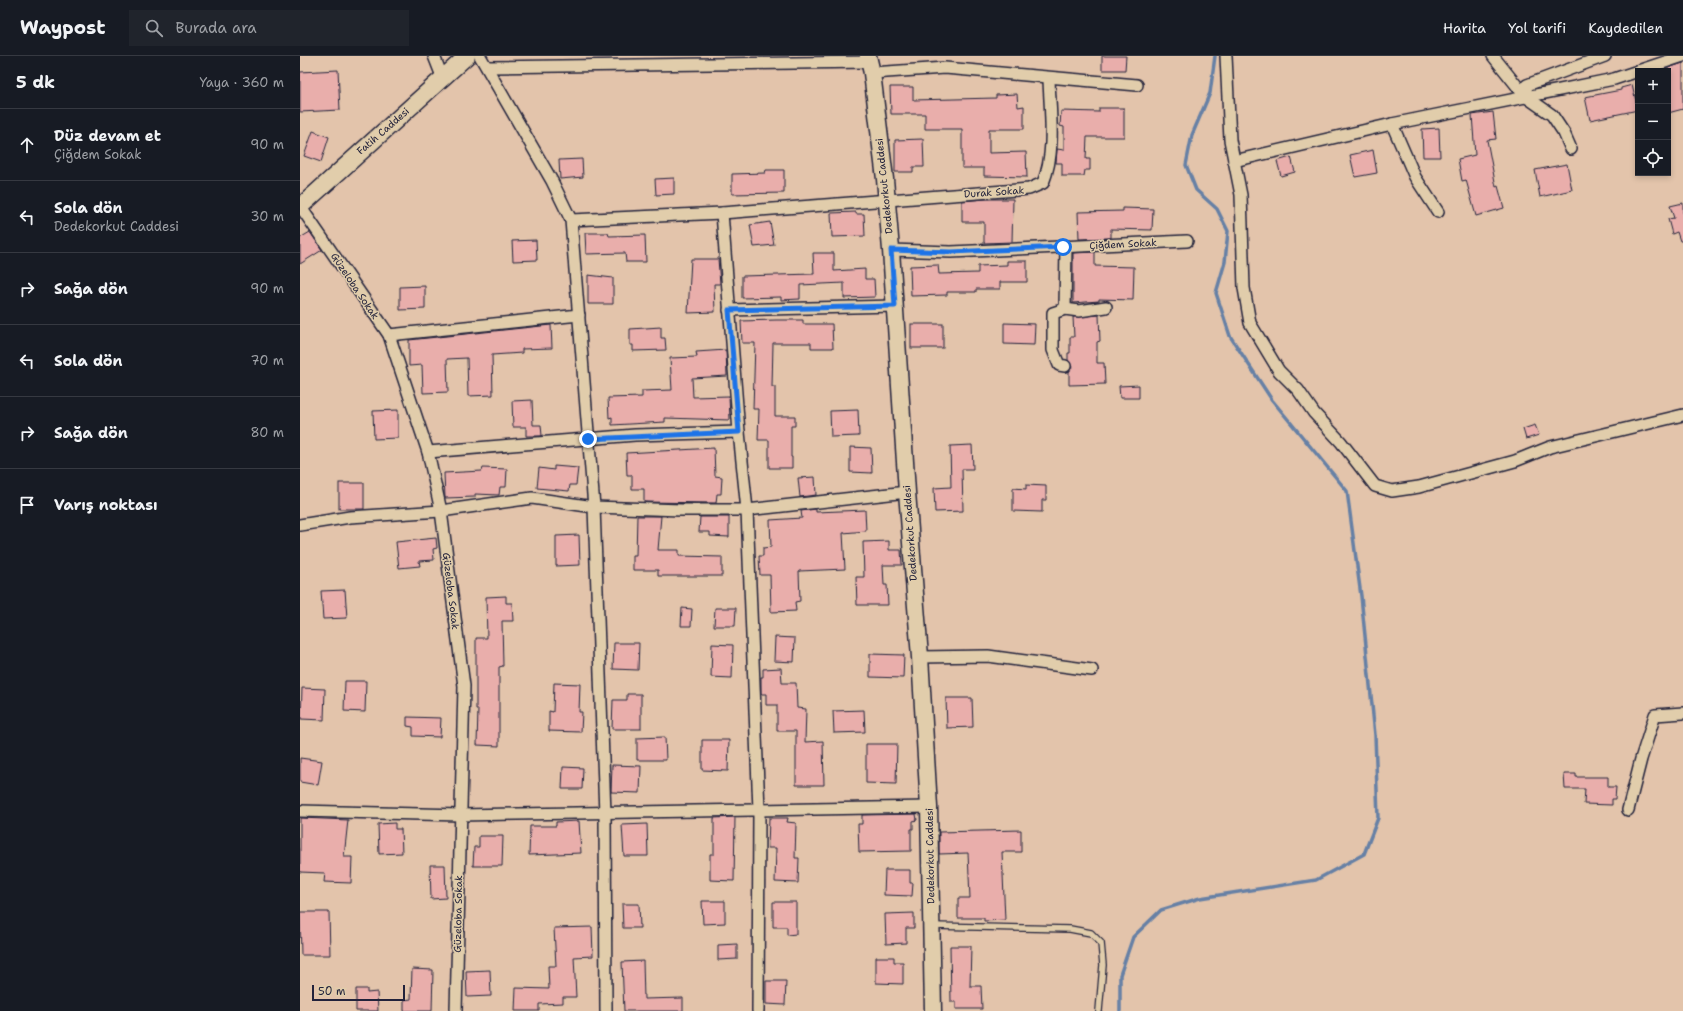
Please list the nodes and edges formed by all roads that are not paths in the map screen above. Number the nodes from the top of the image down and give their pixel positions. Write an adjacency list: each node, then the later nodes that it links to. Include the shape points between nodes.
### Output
1 (434, 56): 14 (street)
2 (467, 56): 14 (street, Fatih Caddesi)
3 (480, 56): 10 (street)
4 (1226, 56): 19 (street, via 1230,140)
5 (1493, 56): 16 (street)
6 (1605, 56): 16 (street, via 1527,85)
7 (1683, 56): 11 (street)
8 (714, 60): 9 (street); 10 (street)
9 (870, 64): 13 (street); 20 (street, Dedekorkut Caddesi)
10 (487, 67): 24 (street, via 552,181)
11 (1647, 68)
12 (1635, 72): 16 (street, via 1614,79)
13 (1049, 78): 15 (street); 20 (street, Durak Sokak, via 1051,148 1049,168 1043,183 1029,189)
14 (443, 79): 21 (street, Fatih Caddesi)
15 (1137, 85)
16 (1525, 96): 17 (street); 18 (street, via 1552,116)
17 (1392, 124): 19 (street); 22 (street, via 1415,177)
18 (1571, 149)
19 (1234, 161): 35 (street, via 1241,195 1244,288 1250,323 1279,372 1298,390 1375,486 1392,491 1419,487 1515,461 1550,447)
20 (886, 201): 23 (street); 27 (street, Dedekorkut Caddesi)
21 (300, 207): 33 (street, Güzeloba Sokak)
22 (1438, 212)
23 (722, 213): 24 (street); 31 (street)
24 (571, 220): 32 (street)
25 (1187, 241): 26 (street, Çiğdem Sokak)
26 (1066, 246): 27 (street, Çiğdem Sokak, via 951,252); 30 (street)
27 (891, 250): 28 (street, Dedekorkut Caddesi)
28 (895, 306): 31 (street); 39 (street, Dedekorkut Caddesi)
29 (1106, 307): 30 (street, via 1079,311)
30 (1065, 309): 34 (street, via 1053,313 1053,350 1059,365)
31 (729, 310): 36 (street)
32 (578, 314): 33 (street); 37 (street)
33 (389, 335): 38 (street, Güzeloba Sokak)
34 (1065, 366)
35 (1683, 415)
36 (739, 432): 37 (street); 41 (street)
37 (588, 439): 38 (street); 40 (street)
38 (428, 452): 42 (street, Güzeloba Sokak)
39 (907, 492): 41 (street); 44 (street, Dedekorkut Caddesi)
40 (594, 507): 41 (street); 42 (street, via 532,498); 51 (street)
41 (747, 510): 48 (street)
42 (441, 511): 43 (street, via 350,518); 52 (street, Güzeloba Sokak, via 464,686)
43 (300, 525)
44 (920, 657): 45 (street, via 988,656); 47 (street, Dedekorkut Caddesi)
45 (1092, 670)
46 (1683, 713): 49 (street, via 1655,715)
47 (929, 807): 48 (street); 53 (street, Dedekorkut Caddesi)
48 (759, 810): 51 (street); 56 (street)
49 (1628, 810)
50 (300, 811): 52 (street)
51 (604, 814): 52 (street); 55 (street)
52 (460, 816): 54 (street, Güzeloba Sokak)
53 (932, 926): 57 (street, Dedekorkut Caddesi); 58 (lane, via 1070,929 1091,933 1101,943 1103,965)
54 (456, 1011)
55 (606, 1011)
56 (758, 1011)
57 (933, 1011)
58 (1099, 1011)

